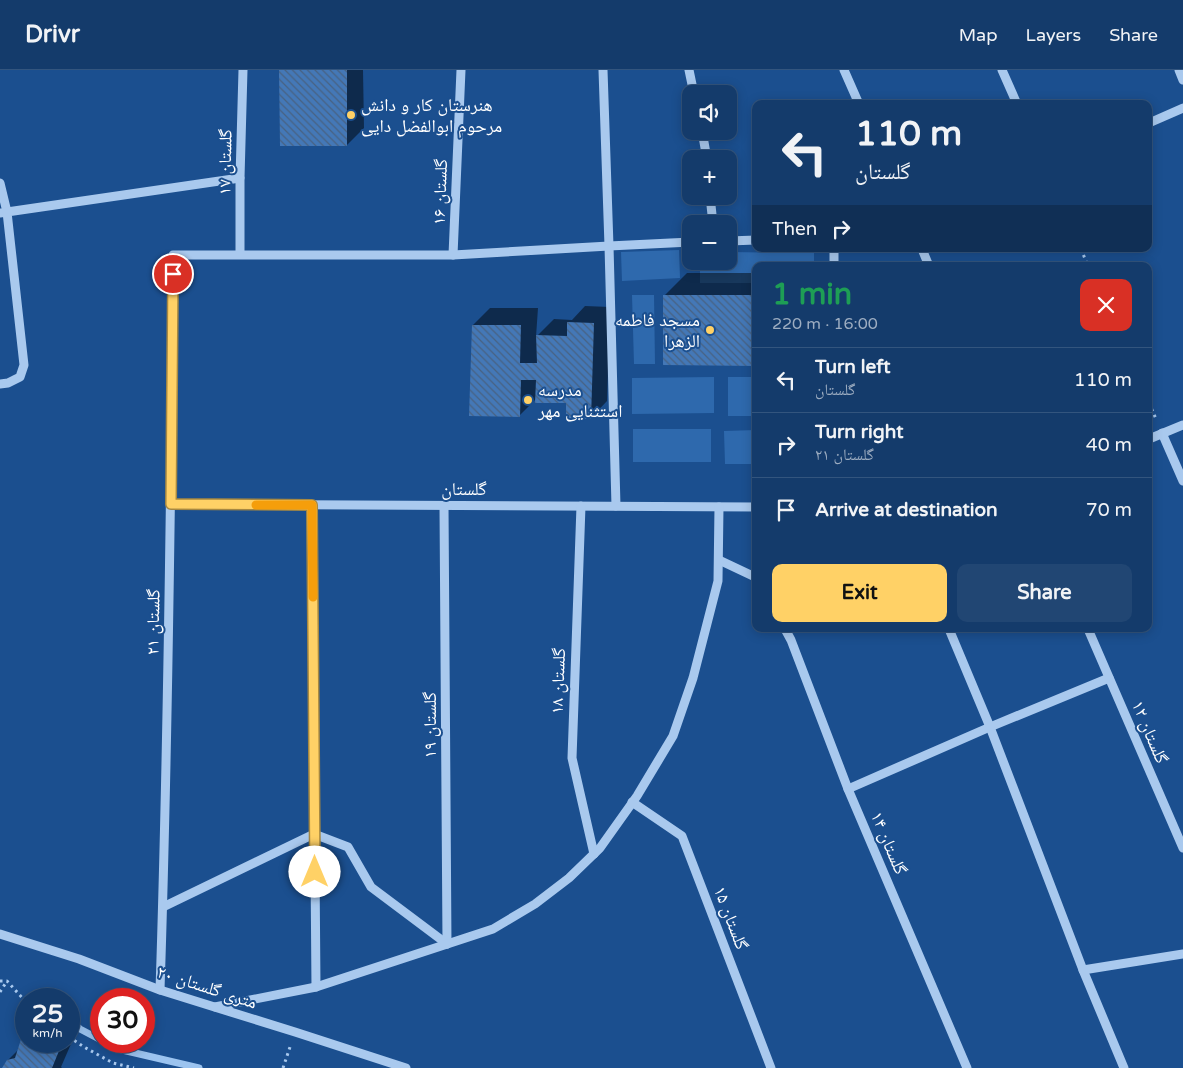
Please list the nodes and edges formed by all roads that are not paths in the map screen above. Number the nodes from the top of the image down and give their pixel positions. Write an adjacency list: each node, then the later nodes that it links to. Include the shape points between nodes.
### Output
1 (243, 70): 14 (street, گلستان ۱۷)
2 (461, 70): 22 (street, گلستان ۱۶)
3 (603, 70): 20 (street)
4 (689, 70): 9 (street)
5 (844, 70): 10 (street)
6 (1002, 70): 11 (street)
7 (1179, 70): 8 (street)
8 (1183, 80)
9 (692, 85)
10 (857, 100)
11 (1015, 100)
12 (1183, 108): 13 (street)
13 (1152, 122)
14 (240, 178): 16 (street); 21 (street, گلستان ۱۷)
15 (0, 183): 16 (street)
16 (4, 213): 23 (street, via 24,364 20,377)
17 (752, 240): 18 (street)
18 (737, 241)
19 (682, 242): 20 (street)
20 (609, 246): 22 (street); 32 (street)
21 (240, 254): 22 (street); 28 (street, گلستان ۲۱, via 173,255)
22 (453, 255)
23 (0, 384)
24 (1183, 424): 25 (street)
25 (1162, 434): 26 (street); 27 (street)
26 (1152, 438)
27 (1183, 481)
28 (171, 504): 29 (street, گلستان); 47 (street, گلستان ۲۱)
29 (312, 505): 30 (street, گلستان); 44 (street)
30 (444, 506): 31 (street, گلستان); 49 (street, گلستان ۱۹)
31 (581, 506): 32 (street, گلستان); 46 (street, گلستان ۱۸, via 572,758)
32 (616, 506): 33 (street, گلستان)
33 (719, 507): 34 (street, گلستان); 35 (street)
34 (752, 507)
35 (719, 560): 36 (street); 43 (street, via 718,581 693,678 673,736)
36 (752, 576)
37 (787, 632): 42 (street, گلستان ۱۴)
38 (950, 632): 41 (street)
39 (1089, 632): 40 (street, گلستان ۱۲)
40 (1109, 678): 41 (street); 45 (street, گلستان ۱۲)
41 (990, 728): 42 (street); 51 (street)
42 (848, 789): 57 (street, گلستان ۱۴)
43 (632, 802): 46 (street); 56 (street, گلستان ۱۵, via 682,836)
44 (314, 834): 47 (street); 49 (street, via 348,847 371,887); 52 (street)
45 (1183, 848)
46 (594, 854): 49 (street, via 535,904 493,929)
47 (163, 907): 53 (street, گلستان ۲۱)
48 (0, 934): 53 (street, ۲۰ متری گلستان)
49 (448, 944): 52 (street)
50 (1183, 954): 51 (street)
51 (1083, 970): 58 (street)
52 (316, 987): 54 (street)
53 (160, 990): 54 (street, ۲۰ متری گلستان)
54 (215, 1007): 55 (street, ۲۰ متری گلستان)
55 (406, 1068)
56 (771, 1068)
57 (967, 1068)
58 (1124, 1068)

